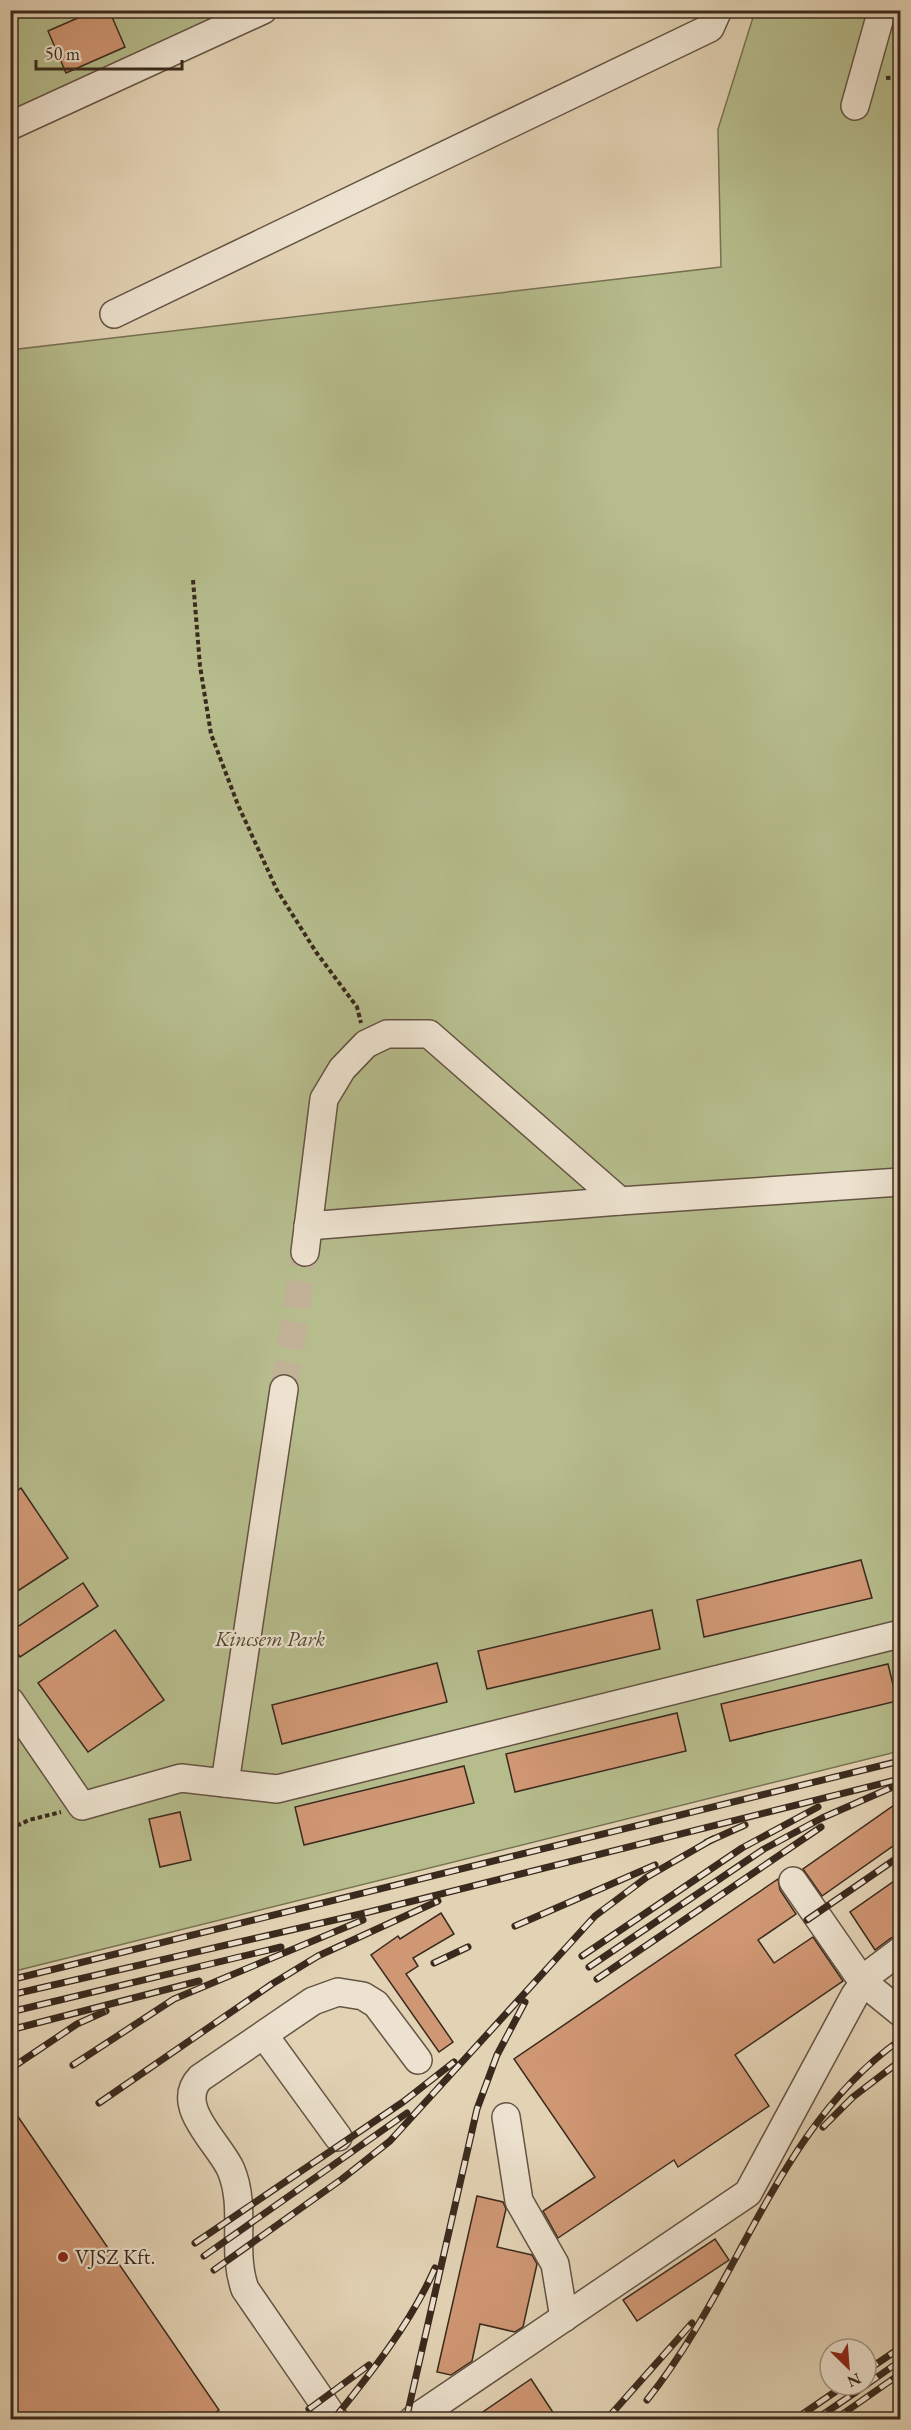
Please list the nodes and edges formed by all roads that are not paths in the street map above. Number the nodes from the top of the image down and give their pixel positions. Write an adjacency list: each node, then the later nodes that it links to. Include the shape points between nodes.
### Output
1 (263, 10): 5 (lane)
2 (718, 10): 6 (lane, via 710,28)
3 (882, 10): 4 (lane)
4 (855, 106)
5 (10, 126)
6 (114, 314)
7 (900, 1182): 8 (lane)
8 (620, 1201): 8 (lane, via 429,1034 387,1034 366,1044 342,1069 324,1099 307,1239)
9 (284, 1389): 12 (lane)
10 (900, 1634): 12 (lane, via 277,1789)
11 (10, 1701): 12 (lane, via 82,1806 181,1778)
12 (225, 1783)
13 (793, 1881): 15 (lane)
14 (900, 1951): 15 (lane)
15 (863, 1982): 16 (lane); 21 (lane, via 748,2193)
16 (900, 2012)
17 (264, 2035): 18 (lane, via 321,1997 338,1992 355,1994 376,2004); 20 (lane); 22 (lane, via 200,2078 192,2088 191,2100 236,2185 238,2265 245,2289)
18 (418, 2060)
19 (506, 2117): 21 (lane, via 519,2200 555,2264)
20 (338, 2137)
21 (564, 2318): 23 (lane)
22 (335, 2420)
23 (413, 2420)

